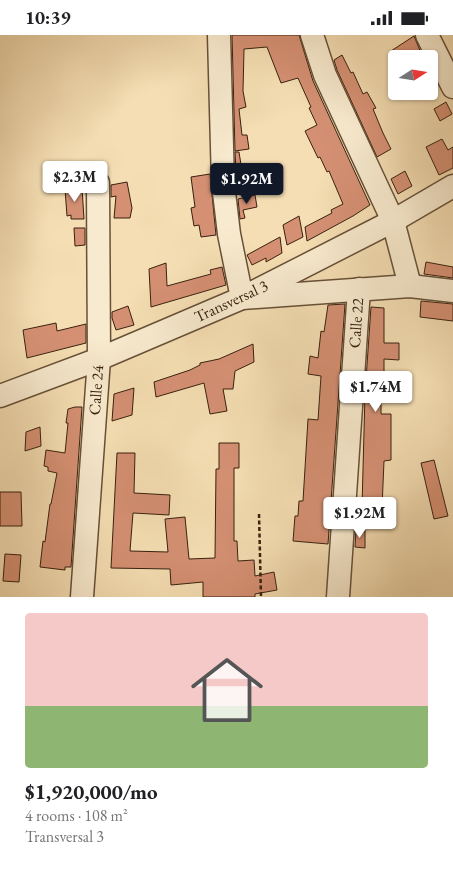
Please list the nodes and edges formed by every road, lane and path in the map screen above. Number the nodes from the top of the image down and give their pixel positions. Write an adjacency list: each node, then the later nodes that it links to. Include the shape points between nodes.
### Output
1 (218, 35): 11 (street, via 223,185)
2 (312, 35): 7 (street, via 325,75)
3 (427, 35): 4 (street)
4 (453, 87)
5 (98, 183): 12 (street, Calle 24)
6 (453, 186): 7 (street, Transversal 3)
7 (393, 221): 8 (street); 11 (street, Transversal 3)
8 (410, 286): 9 (street); 10 (street)
9 (359, 289): 11 (street); 17 (street, Calle 22)
10 (453, 291)
11 (242, 298): 12 (street, Transversal 3)
12 (99, 359): 13 (street, Transversal 3); 15 (street, Calle 24)
13 (2, 390)
14 (259, 514): 16 (path)
15 (82, 597)
16 (261, 597)
17 (338, 597)

